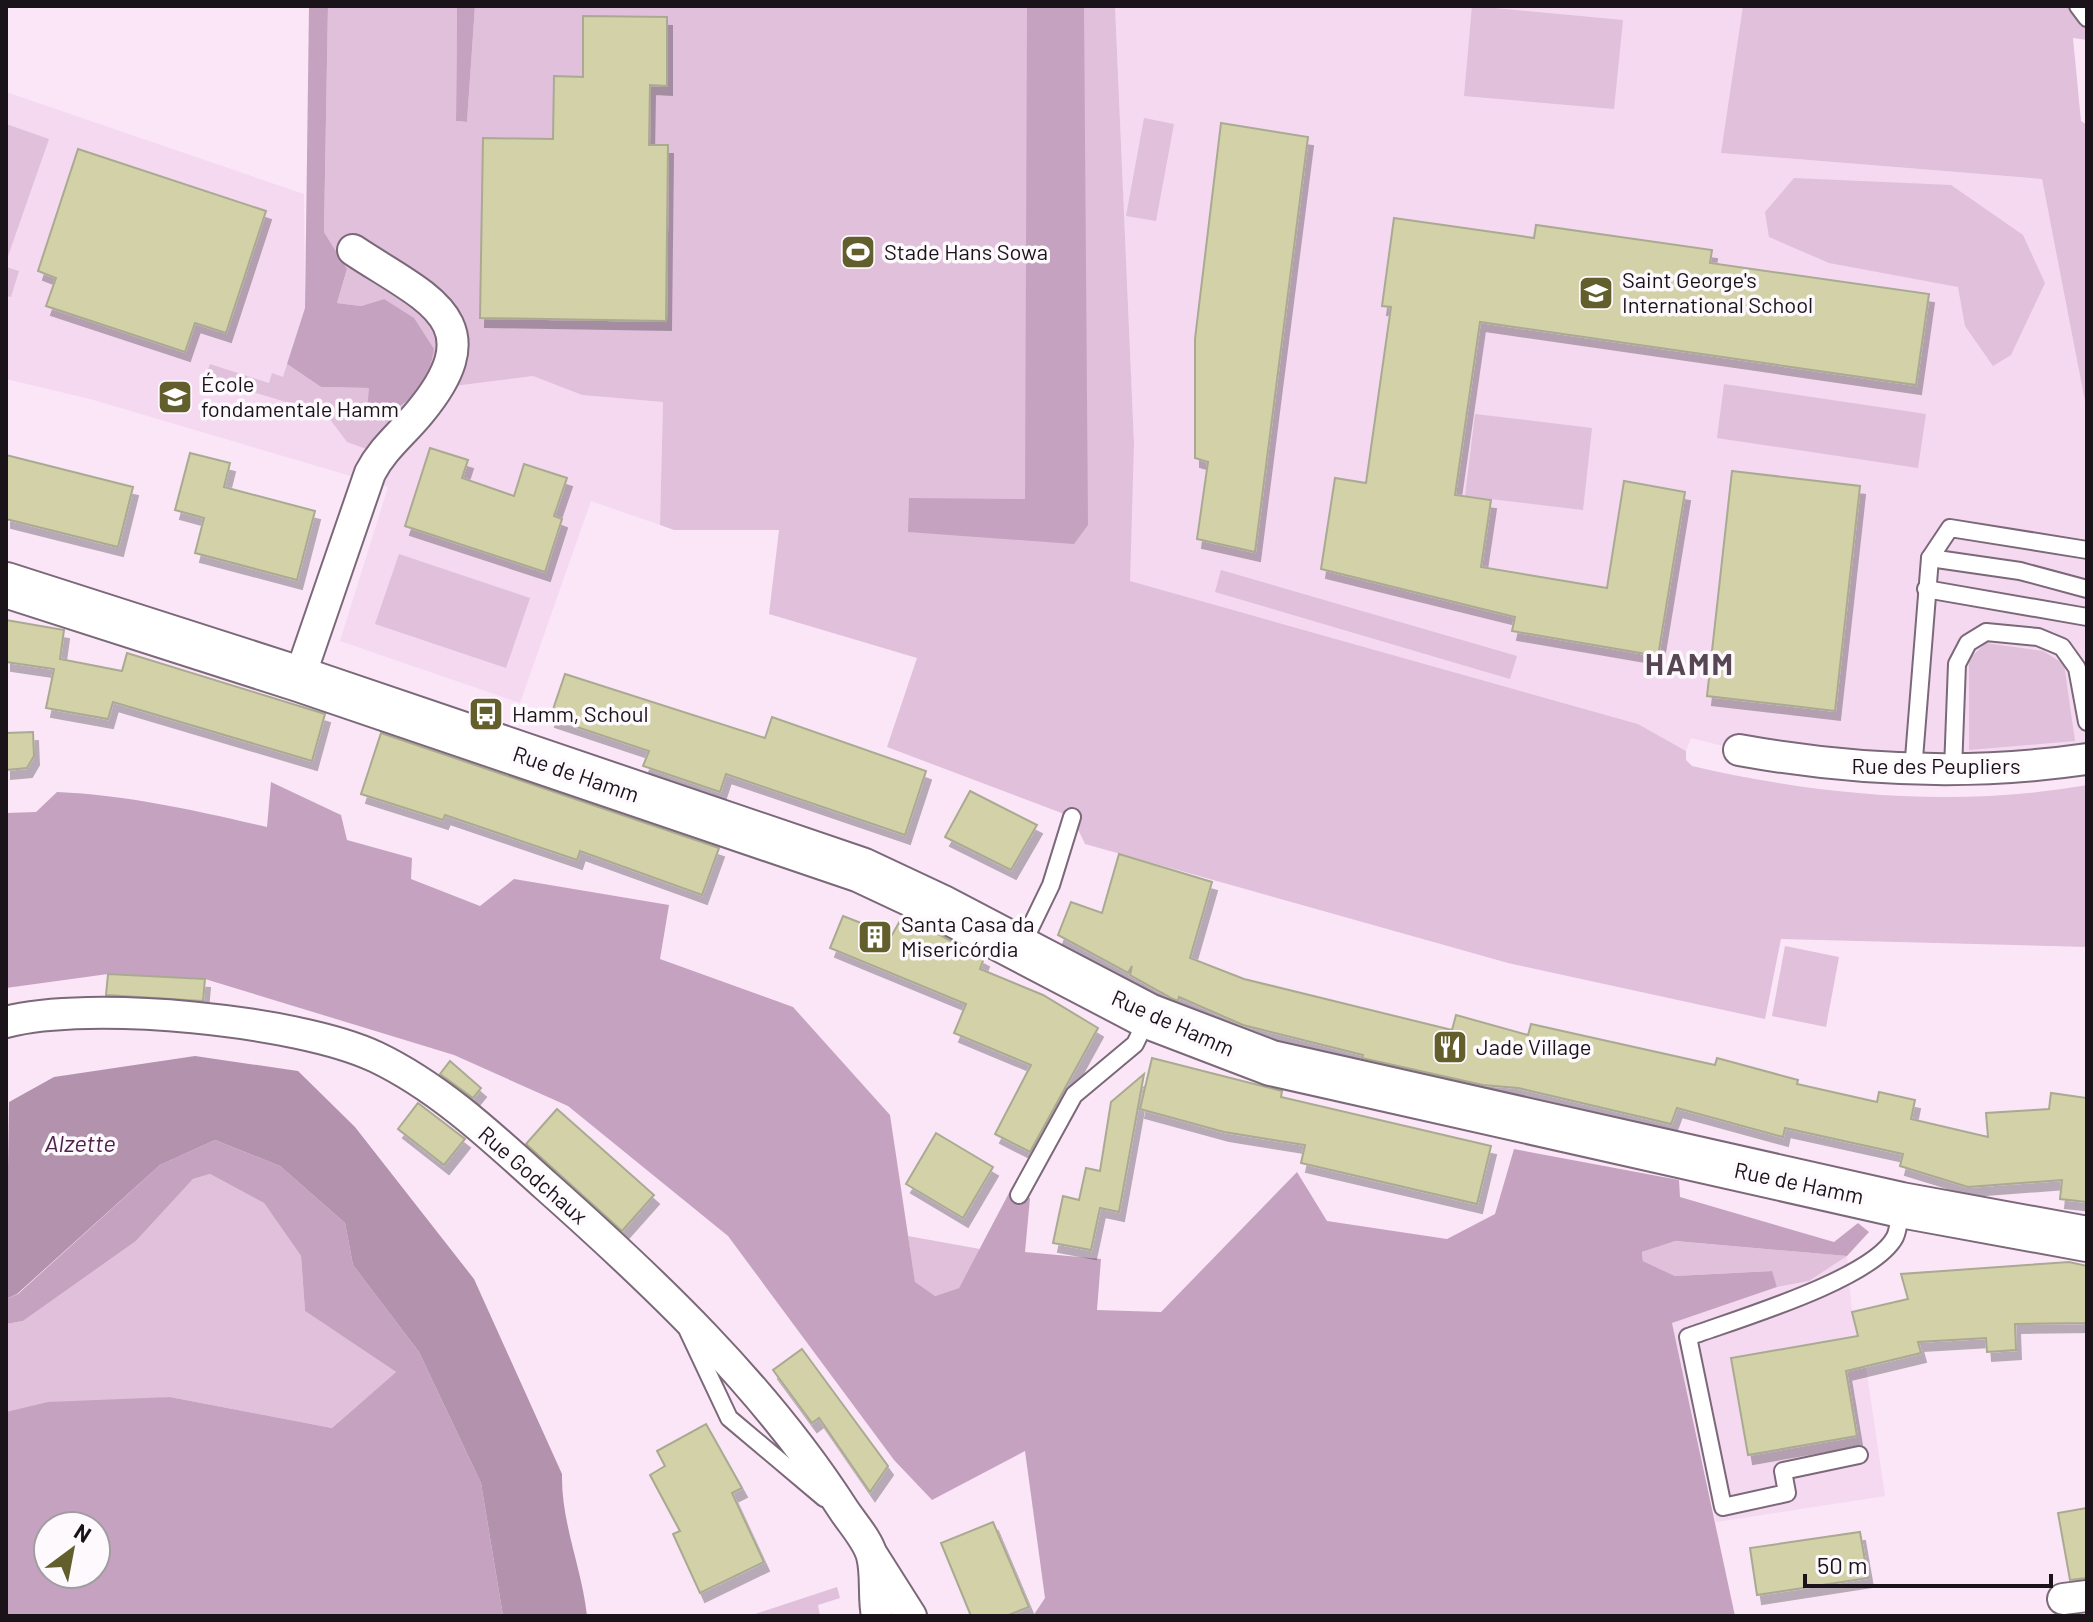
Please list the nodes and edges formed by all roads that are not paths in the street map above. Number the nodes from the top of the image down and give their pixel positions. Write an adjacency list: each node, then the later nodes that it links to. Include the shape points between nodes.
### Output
1 (2078, 6): 2 (lane)
2 (2087, 18)
3 (353, 250): 10 (street, via 447,317 455,342 451,366 437,388 370,473)
4 (2087, 550): 5 (lane, via 1950,528)
5 (1930, 558): 7 (lane); 8 (lane, via 2020,571)
6 (6, 585): 10 (main road, Rue de Hamm)
7 (1926, 589): 9 (lane); 15 (lane)
8 (2087, 589)
9 (2087, 617)
10 (299, 679): 17 (main road, Rue de Hamm, via 861,870)
11 (2087, 722): 14 (lane, via 2077,668 2062,647 2038,637 1986,632 1968,643 1957,664)
12 (1739, 750): 15 (street, Rue des Peupliers, via 1817,765)
13 (2087, 759): 14 (street, Rue des Peupliers)
14 (1953, 770): 15 (street, Rue des Peupliers)
15 (1913, 771)
16 (1072, 817): 17 (lane, via 1051,885)
17 (1020, 949): 18 (main road, Rue de Hamm)
18 (1148, 1016): 20 (lane, via 1135,1044 1074,1095); 21 (main road, Rue de Hamm, via 1271,1063)
19 (6, 1022): 24 (street, Rue Godchaux, via 101,1013 231,1022 322,1039 375,1056 425,1085 641,1271 766,1404)
20 (1019, 1195)
21 (1901, 1205): 22 (main road, Rue de Hamm); 23 (lane, via 1895,1238 1871,1261 1805,1295 1688,1337 1723,1507 1787,1493 1783,1471)
22 (2087, 1239)
23 (1859, 1455)
24 (872, 1554): 25 (street, Rue Godchaux); 26 (street)
25 (877, 1616)
26 (911, 1616)

